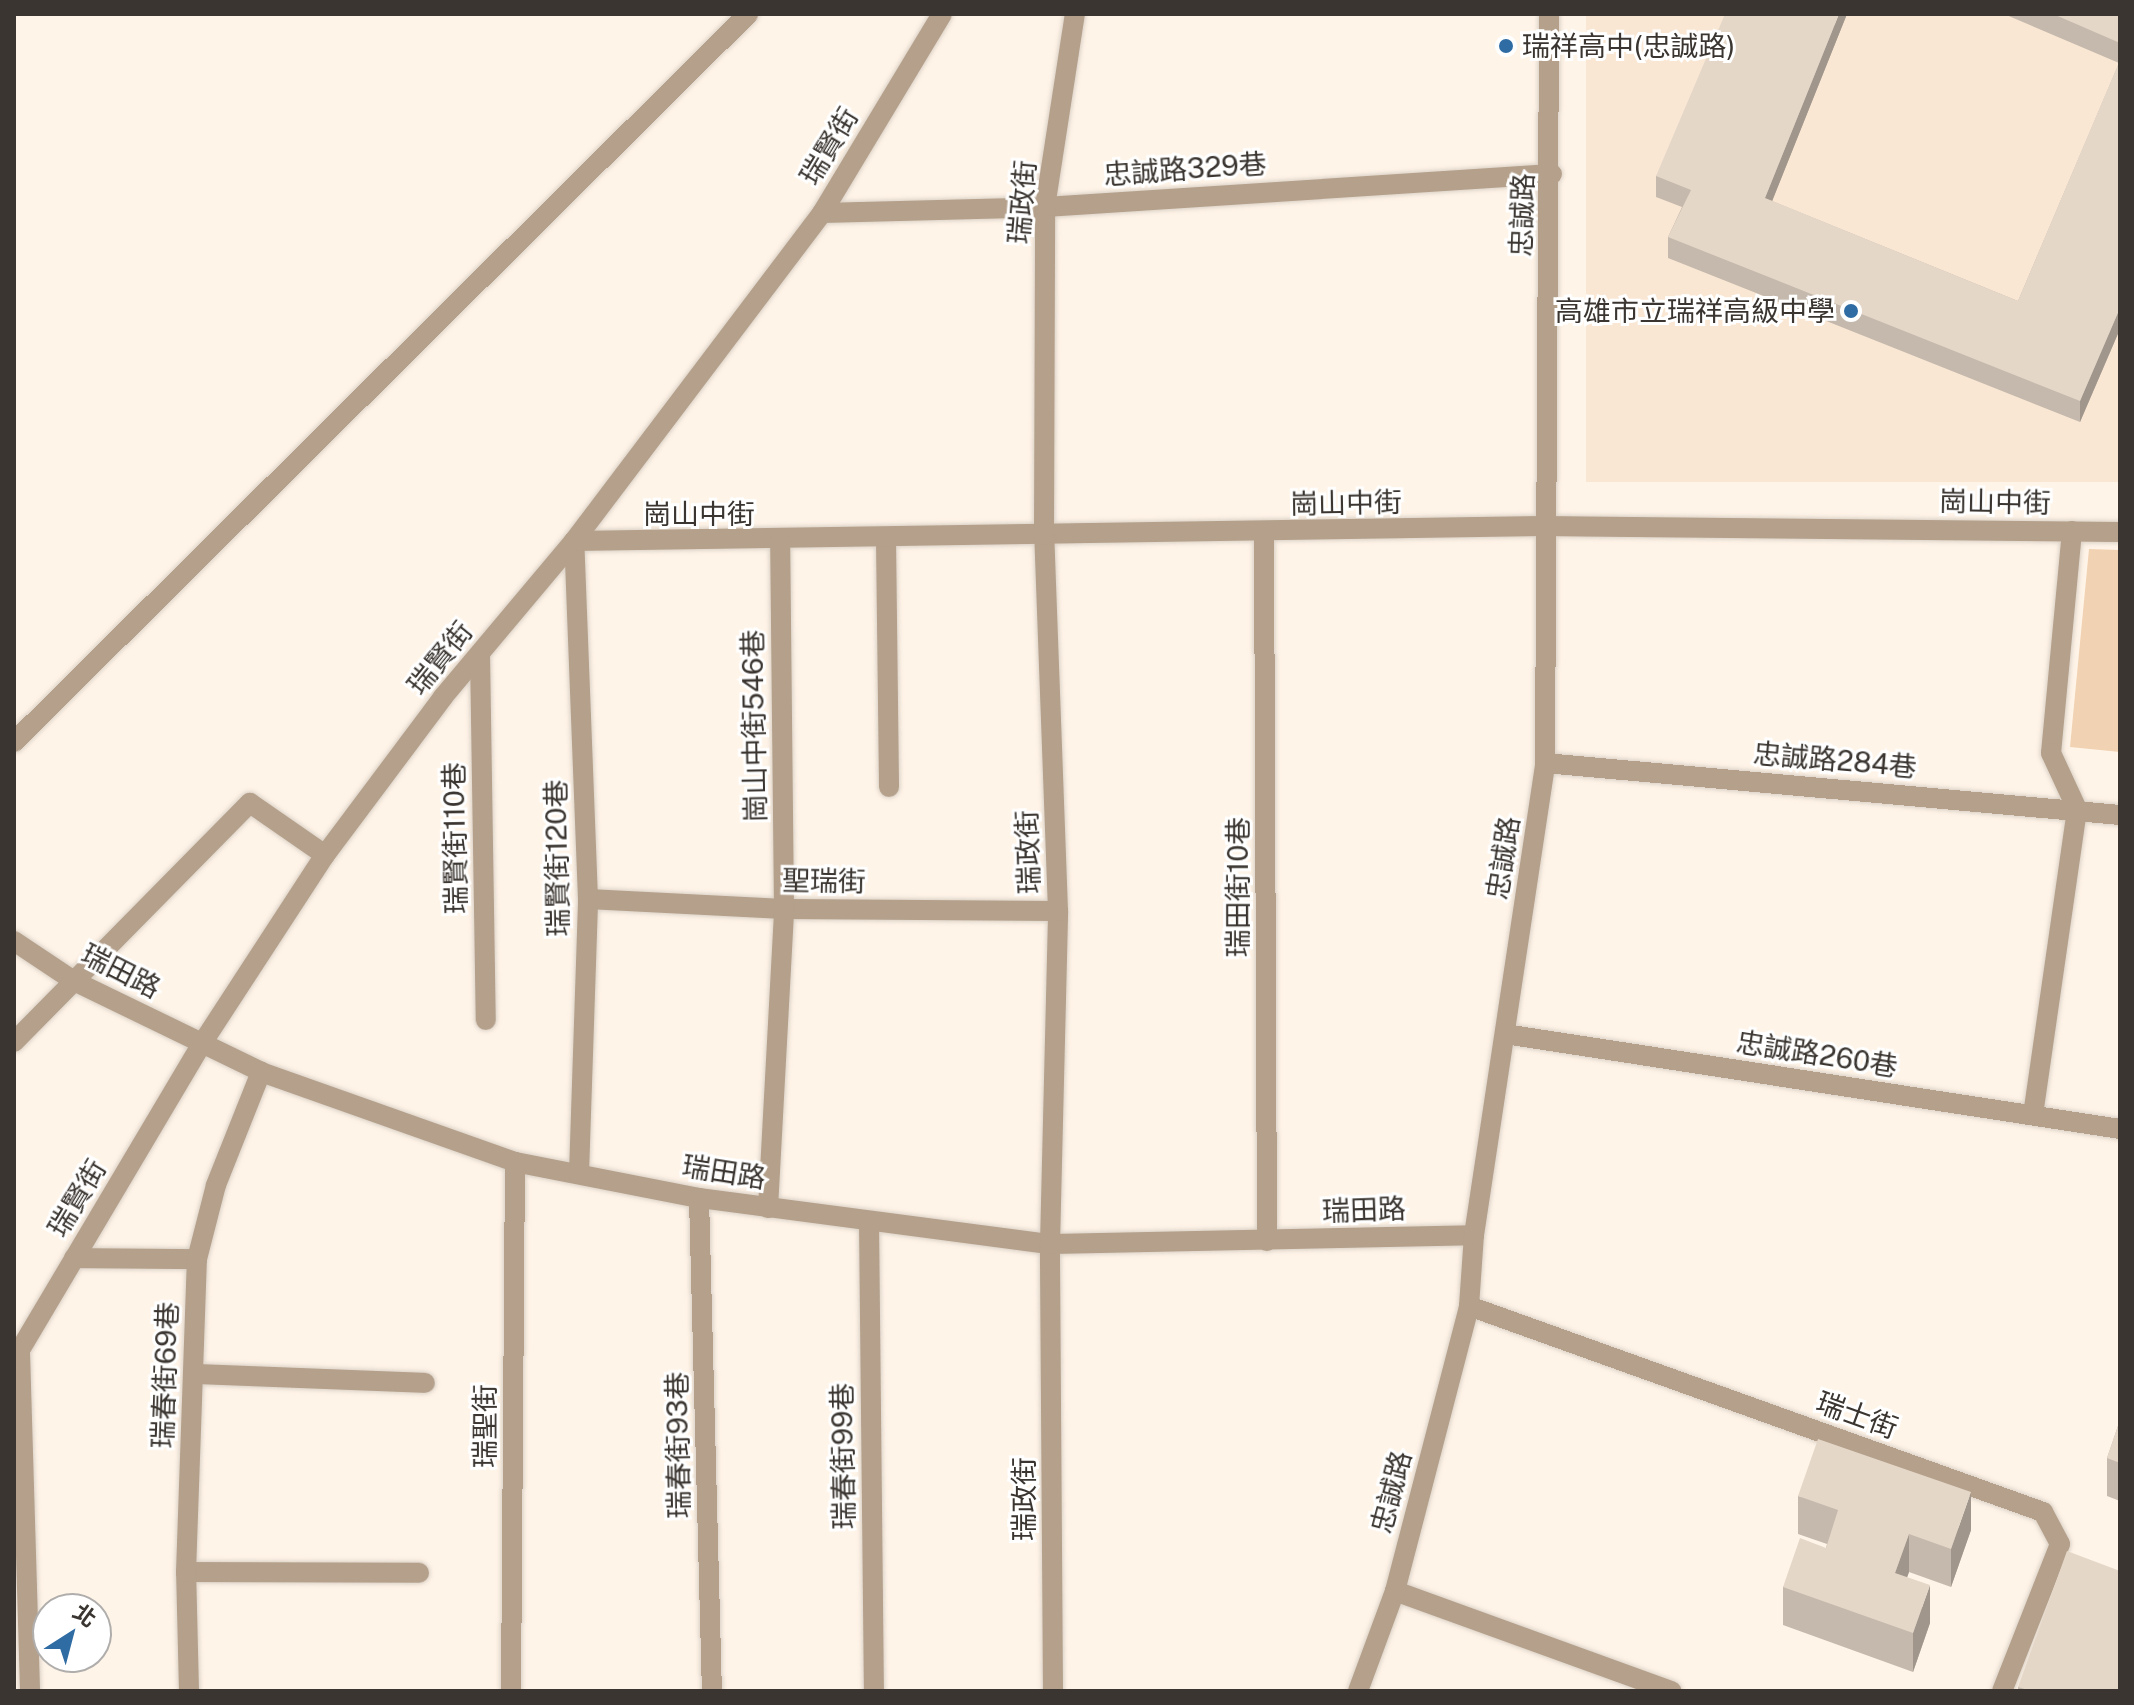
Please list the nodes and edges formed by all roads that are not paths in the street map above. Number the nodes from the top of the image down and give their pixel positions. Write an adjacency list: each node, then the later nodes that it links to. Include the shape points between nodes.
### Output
1 (748, 14): 17 (street)
2 (942, 14): 7 (street, 瑞賢街)
3 (1075, 14): 6 (street, 瑞政街)
4 (1549, 14): 5 (street, 忠誠路)
5 (1552, 174): 6 (street, 忠誠路329巷); 8 (street, 忠誠路)
6 (1045, 207): 7 (street, 忠誠路329巷); 12 (street, 瑞政街)
7 (822, 213): 14 (street, 瑞賢街)
8 (1543, 526): 9 (street, 崗山中街); 11 (street, 崗山中街); 18 (street, 忠誠路)
9 (2072, 531): 10 (street, 崗山中街); 20 (street, via 2051,753)
10 (2120, 532)
11 (1264, 533): 12 (street, 崗山中街); 41 (street, 瑞田街10巷)
12 (1044, 535): 13 (street, 崗山中街); 25 (street, 瑞政街)
13 (886, 539): 15 (street, 崗山中街); 19 (street)
14 (574, 541): 15 (street, 崗山中街); 16 (street, 瑞賢街); 23 (street, 瑞賢街120巷)
15 (780, 542): 24 (street, 崗山中街546巷)
16 (480, 654): 22 (street, 瑞賢街); 28 (street, 瑞賢街110巷)
17 (14, 742)
18 (1545, 763): 20 (street, 忠誠路284巷); 29 (street, 忠誠路)
19 (889, 787)
20 (2077, 809): 21 (street, 忠誠路284巷); 33 (street)
21 (2120, 815)
22 (325, 855): 27 (street, via 250,803); 31 (street, 瑞賢街)
23 (588, 899): 24 (street, 聖瑞街); 36 (street, 瑞賢街120巷)
24 (784, 909): 25 (street, 聖瑞街); 38 (street, 崗山中街546巷)
25 (1058, 911): 42 (street, 瑞政街)
26 (14, 941): 27 (street, 瑞田路)
27 (74, 981): 30 (street); 31 (street, 瑞田路)
28 (486, 1020)
29 (1505, 1034): 33 (street, 忠誠路260巷); 40 (street, 忠誠路)
30 (14, 1042)
31 (203, 1042): 32 (street, 瑞田路); 43 (street, 瑞賢街)
32 (261, 1072): 35 (street, 瑞田路); 44 (street, 瑞春街69巷, via 216,1185)
33 (2033, 1115): 34 (street, 忠誠路260巷)
34 (2120, 1129)
35 (515, 1162): 36 (street, 瑞田路); 55 (street, 瑞聖街)
36 (579, 1174): 37 (street, 瑞田路)
37 (699, 1198): 38 (street, 瑞田路); 56 (street, 瑞春街93巷)
38 (768, 1208): 39 (street, 瑞田路)
39 (869, 1221): 42 (street, 瑞田路); 57 (street, 瑞春街99巷)
40 (1474, 1235): 41 (street, 瑞田路); 45 (street, 忠誠路)
41 (1267, 1241): 42 (street, 瑞田路)
42 (1050, 1244): 58 (street, 瑞政街)
43 (74, 1258): 44 (street); 46 (street, 瑞賢街)
44 (197, 1259): 47 (street, 瑞春街69巷)
45 (1469, 1306): 51 (street, 忠誠路); 61 (street, 瑞士街, via 2043,1512 2060,1544)
46 (17, 1356): 52 (street)
47 (194, 1374): 48 (street); 49 (street, 瑞春街69巷)
48 (425, 1383)
49 (186, 1572): 50 (street); 54 (street, 瑞春街69巷)
50 (419, 1573)
51 (1395, 1591): 59 (street, 忠誠路); 60 (street)
52 (21, 1592): 53 (street)
53 (30, 1691)
54 (189, 1691)
55 (511, 1691)
56 (712, 1691)
57 (874, 1691)
58 (1053, 1691)
59 (1358, 1691)
60 (1672, 1691)
61 (2002, 1691)

